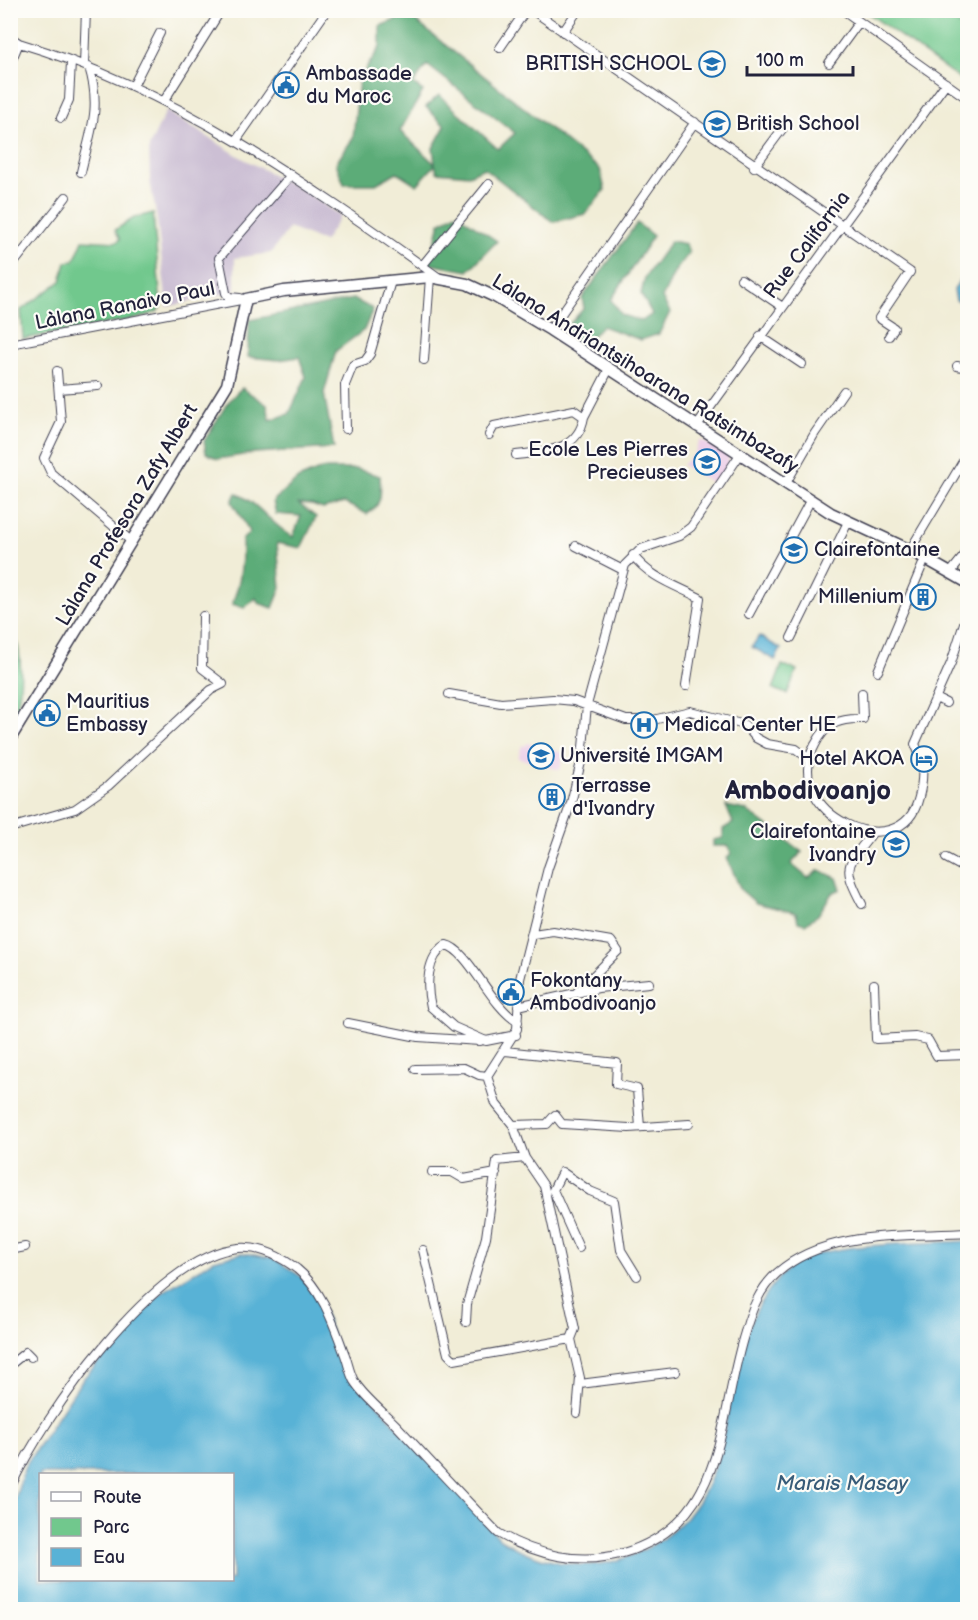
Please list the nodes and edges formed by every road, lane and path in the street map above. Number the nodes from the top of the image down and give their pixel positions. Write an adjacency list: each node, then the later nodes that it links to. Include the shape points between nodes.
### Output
1 (86, 10): 17 (street)
2 (220, 10): 21 (street)
3 (327, 10): 25 (street)
4 (526, 10): 13 (street)
5 (532, 10): 9 (street)
6 (578, 10): 9 (street)
7 (843, 10): 8 (street)
8 (859, 22): 15 (street); 18 (street)
9 (563, 32): 23 (street)
10 (160, 33): 19 (street)
11 (10, 37): 12 (street)
12 (19, 44): 14 (street); 16 (street)
13 (500, 48)
14 (71, 62): 17 (street); 22 (street, via 69,100)
15 (828, 63)
16 (10, 64)
17 (86, 66): 19 (street); 27 (street, via 96,90 96,104)
18 (945, 83): 20 (street); 31 (street, Rue California)
19 (133, 86): 21 (street)
20 (968, 99)
21 (164, 101): 25 (street)
22 (61, 118)
23 (695, 122): 26 (street); 39 (street)
24 (786, 124): 26 (street)
25 (236, 141): 28 (street)
26 (754, 167): 31 (street)
27 (81, 172)
28 (291, 175): 32 (street); 37 (street, via 219,258 226,293)
29 (489, 184): 32 (street)
30 (66, 197): 33 (street)
31 (843, 225): 38 (street, Rue California); 41 (street, via 910,272 879,318 894,328)
32 (422, 266): 34 (street)
33 (10, 268)
34 (434, 277): 36 (main road, Làlana Andriantsihoarana Ratsimbazafy); 39 (main road, Làlana Andriantsihoarana Ratsimbazafy, via 467,284); 43 (street)
35 (741, 279): 38 (street)
36 (391, 281): 37 (main road, Làlana Andriantsihoarana Ratsimbazafy, via 284,291); 56 (street, via 370,354 365,361 353,365 345,385)
37 (246, 299): 42 (street, Làlana Ranaivo Paul); 64 (main road, Làlana Profesora Zafy Albert, via 227,385)
38 (781, 306): 40 (street, Rue California)
39 (550, 330): 47 (main road, Làlana Andriantsihoarana Ratsimbazafy)
40 (760, 336): 44 (street); 55 (street, Rue California)
41 (889, 336)
42 (10, 344)
43 (424, 360)
44 (802, 364)
45 (957, 366): 46 (street)
46 (968, 368)
47 (609, 369): 53 (street); 55 (main road, Làlana Andriantsihoarana Ratsimbazafy)
48 (57, 371): 50 (street)
49 (98, 386): 50 (street)
50 (59, 389): 64 (street, via 61,422 44,458 51,473)
51 (844, 391): 61 (street)
52 (10, 409): 54 (street)
53 (584, 417): 57 (street, via 574,410 494,426); 60 (street, via 582,431 567,444)
54 (10, 420)
55 (696, 427): 58 (main road, Làlana Andriantsihoarana Ratsimbazafy)
56 (346, 429)
57 (489, 435)
58 (741, 453): 61 (main road, Làlana Andriantsihoarana Ratsimbazafy); 68 (street, via 691,527)
59 (968, 453): 66 (street)
60 (516, 455)
61 (786, 483): 62 (main road, Làlana Andriantsihoarana Ratsimbazafy)
62 (810, 501): 63 (main road, Làlana Andriantsihoarana Ratsimbazafy); 74 (street)
63 (848, 522): 66 (main road, Làlana Andriantsihoarana Ratsimbazafy); 76 (street)
64 (132, 541): 84 (main road, Làlana Profesora Zafy Albert)
65 (576, 546): 70 (street)
66 (910, 550): 69 (main road, Làlana Andriantsihoarana Ratsimbazafy)
67 (968, 550): 71 (street)
68 (633, 555): 70 (street); 78 (street, via 657,577 700,598)
69 (925, 559): 71 (main road, Làlana Andriantsihoarana Ratsimbazafy); 77 (street)
70 (623, 570): 83 (street)
71 (951, 572): 72 (main road, Làlana Andriantsihoarana Ratsimbazafy)
72 (968, 583)
73 (968, 611): 81 (street)
74 (750, 614)
75 (203, 616): 86 (street, via 202,668 223,684 211,690 108,786 75,809)
76 (791, 638)
77 (878, 671)
78 (686, 686)
79 (862, 693): 85 (street, via 863,719 837,720 820,736)
80 (449, 694): 83 (street, via 501,703 553,699)
81 (936, 698): 82 (street); 87 (street, via 915,744 923,760 923,782 916,808 900,826)
82 (946, 703)
83 (587, 705): 85 (street, via 626,720 653,720 690,711 719,717 745,724 767,744 796,749); 91 (street, via 582,758 548,868)
84 (10, 739)
85 (808, 758): 87 (street, via 808,781 815,799 842,823)
86 (10, 828)
87 (873, 832): 90 (street, via 848,865 848,877)
88 (945, 858): 89 (street)
89 (968, 870)
90 (862, 904)
91 (533, 934): 94 (street, via 553,931 611,941 618,951); 95 (street, via 520,979)
92 (650, 983): 94 (street)
93 (874, 984): 101 (street, via 876,1039 915,1037 928,1040 937,1056)
94 (576, 993): 95 (street)
95 (518, 1006): 96 (street)
96 (518, 1022): 98 (street); 99 (street, via 490,995 458,949 446,945 433,962 428,983 430,1007 454,1028)
97 (348, 1023): 99 (street, via 418,1037)
98 (516, 1035): 99 (street); 100 (street)
99 (486, 1041)
100 (505, 1051): 103 (street); 106 (street, via 617,1064 616,1084 637,1089)
101 (968, 1055)
102 (415, 1069): 103 (street, via 464,1068)
103 (487, 1076): 105 (street, via 496,1104)
104 (689, 1124): 106 (street)
105 (513, 1125): 106 (street, via 547,1124 555,1115 562,1124); 107 (street)
106 (640, 1127)
107 (525, 1158): 109 (street, via 497,1161); 110 (street)
108 (432, 1172): 109 (street, via 452,1172 465,1179)
109 (496, 1173): 118 (street)
110 (543, 1186): 111 (street); 119 (street, via 574,1329)
111 (553, 1190): 114 (street); 117 (street, via 562,1172 614,1201 621,1250)
112 (968, 1233): 125 (street, via 858,1240 817,1248 793,1260 774,1276 754,1304 734,1364 719,1450 693,1504 682,1519 652,1540 612,1556 587,1559 544,1555 498,1533 354,1381 331,1318 298,1270 271,1252 240,1247 212,1254 142,1302 80,1375 23,1460)
113 (25, 1247): 115 (street)
114 (579, 1248)
115 (10, 1250)
116 (423, 1250): 119 (street, via 448,1354 454,1360)
117 (637, 1276)
118 (466, 1322)
119 (572, 1339): 123 (street)
120 (31, 1357): 121 (street, via 26,1352)
121 (10, 1365)
122 (675, 1372): 123 (street)
123 (580, 1384): 124 (street)
124 (577, 1413)
125 (10, 1488)

